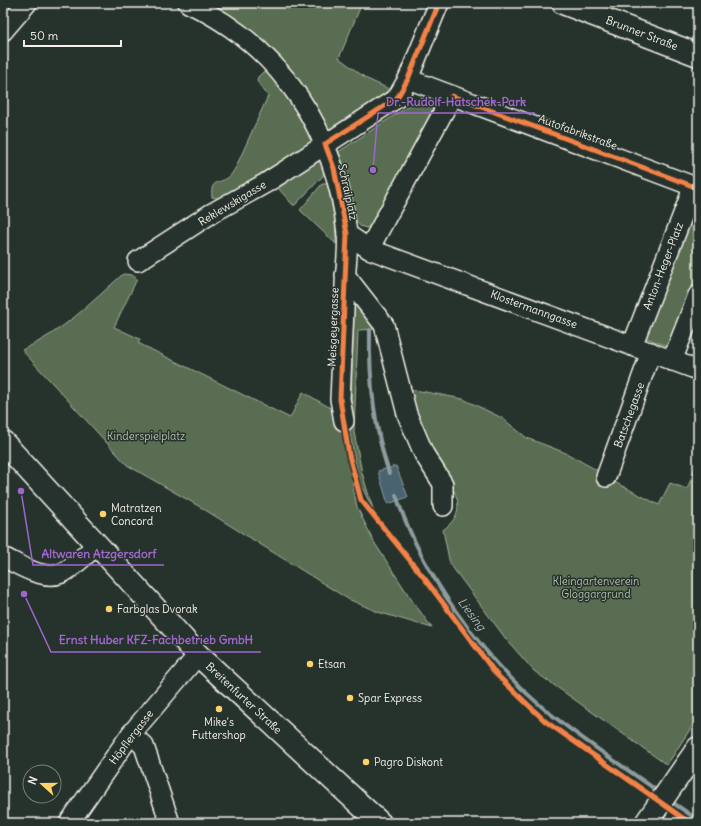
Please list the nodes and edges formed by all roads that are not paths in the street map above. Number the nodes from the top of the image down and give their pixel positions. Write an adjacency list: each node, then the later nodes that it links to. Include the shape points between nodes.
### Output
1 (27, 3): 5 (street)
2 (188, 3): 9 (street, via 230,26 267,57 289,82)
3 (439, 3): 7 (street)
4 (563, 3): 6 (main road, Brunner Straße)
5 (3, 31)
6 (698, 55)
7 (408, 79): 8 (street, Autofabrikstraße); 9 (street, via 397,98)
8 (452, 96): 10 (street, Autofabrikstraße); 12 (street)
9 (325, 144): 11 (street, Schrailplatz, via 334,168); 13 (street, Reklewskigasse)
10 (696, 187): 16 (street, Anton-Heger-Platz)
11 (347, 234): 12 (street, Schrailplatz); 14 (street, Meisgeyergasse)
12 (369, 248): 16 (street, Klostermanngasse)
13 (138, 261)
14 (345, 275): 20 (street, Meisgeyergasse, via 340,399); 23 (street, via 384,325 407,414 424,454 443,484)
15 (698, 295): 18 (street)
16 (632, 346): 17 (street, Klostermanngasse)
17 (652, 352): 18 (street, Klostermanngasse); 22 (street, Batschegasse)
18 (672, 361): 19 (street, Klostermanngasse)
19 (698, 370)
20 (344, 421)
21 (3, 442): 24 (main road, Breitenfurter Straße)
22 (606, 478)
23 (443, 506)
24 (96, 546): 25 (street, via 63,573 53,575 44,575); 26 (main road, Breitenfurter Straße)
25 (3, 557)
26 (198, 655): 27 (street, Höpflergasse); 32 (main road, Breitenfurter Straße)
27 (131, 734): 30 (street, Höpflergasse); 31 (street, via 144,746)
28 (698, 748): 29 (main road)
29 (648, 819)
30 (69, 823)
31 (170, 823)
32 (380, 823)

